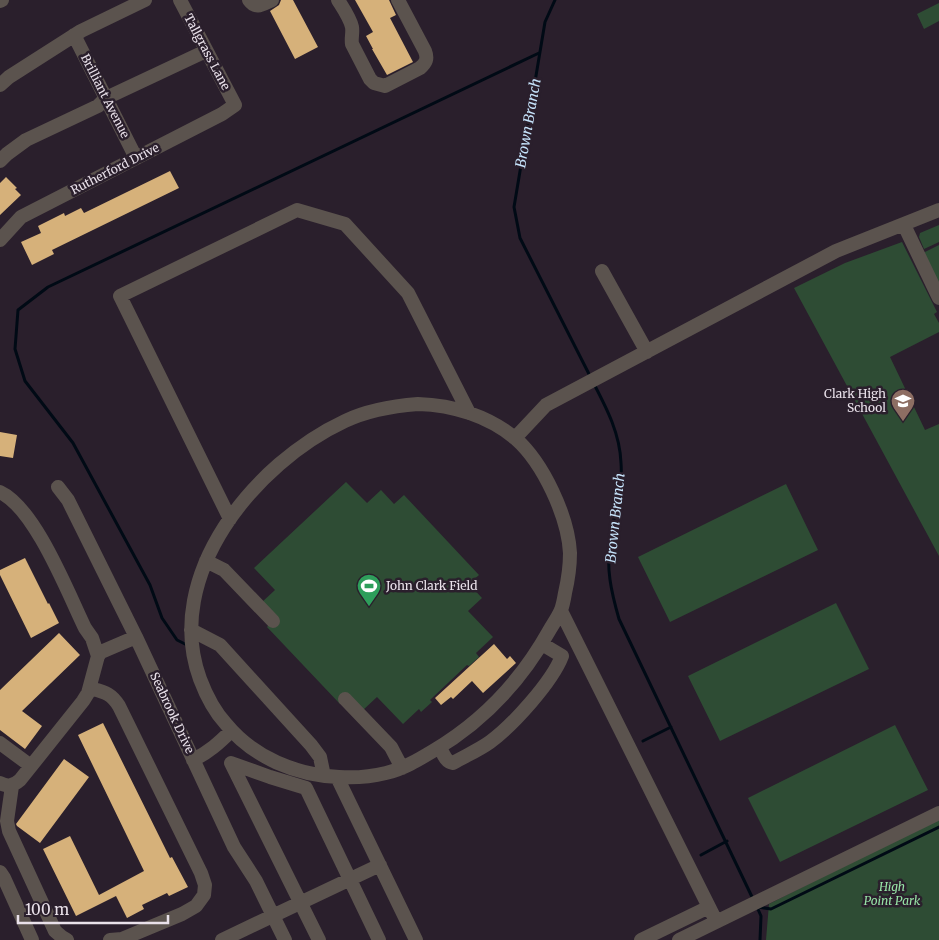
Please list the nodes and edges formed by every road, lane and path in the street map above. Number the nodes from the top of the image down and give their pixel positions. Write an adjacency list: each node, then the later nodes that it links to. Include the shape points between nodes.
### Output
1 (145, 0): 7 (street)
2 (180, 0): 8 (street, Tallgrass Lane)
3 (249, 0): 4 (street, via 257,6)
4 (272, 0)
5 (338, 0): 6 (street, via 351,24 352,44 370,79 374,84 385,86 420,68 427,60)
6 (398, 0)
7 (74, 35): 9 (street); 10 (street, Brilliant Avenue)
8 (206, 50): 10 (street); 11 (street, Tallgrass Lane)
9 (0, 85)
10 (106, 98): 12 (street, Brilliant Avenue); 13 (street, via 98,106 26,140)
11 (235, 104): 12 (street, Rutherford Drive, via 222,114)
12 (136, 158): 16 (street, Rutherford Drive, via 21,217)
13 (0, 161)
14 (939, 210): 15 (street)
15 (904, 225): 18 (street); 19 (street, via 836,251)
16 (0, 240)
17 (602, 271): 19 (street)
18 (939, 298)
19 (647, 352): 21 (street, via 546,405)
20 (469, 413): 21 (street); 24 (street, via 434,405 401,405 354,417 315,438 280,464); 24 (street, via 408,292 345,224 297,210 120,296)
21 (515, 438): 26 (street, via 536,462 565,523 570,553 568,582)
22 (58, 487): 29 (street, Seabrook Drive, via 68,500)
23 (0, 492): 32 (street, via 17,504 32,523 92,638)
24 (230, 519): 25 (street)
25 (206, 561): 27 (street, via 224,570); 28 (street, via 200,574)
26 (561, 610): 30 (street); 31 (street)
27 (273, 621)
28 (191, 630): 36 (street, via 193,653 202,684 210,702); 42 (street, via 220,645 311,745)
29 (136, 637): 32 (street); 39 (street, Seabrook Drive)
30 (542, 644): 33 (street); 38 (street, via 495,704)
31 (578, 644): 33 (street); 49 (street)
32 (98, 656): 34 (street)
33 (562, 656): 38 (street, via 558,666 520,715 490,742 453,762 446,761)
34 (90, 688): 40 (street); 54 (street, via 114,697 204,885 204,895 196,906 122,939)
35 (345, 699): 41 (street, via 391,747)
36 (231, 731): 39 (street, via 215,747); 42 (street, via 276,762)
37 (0, 743): 40 (street)
38 (440, 747): 41 (street)
39 (193, 760): 50 (street, Seabrook Drive, via 234,847)
40 (31, 766): 43 (street, via 20,780)
41 (402, 768): 42 (street, via 368,777)
42 (330, 776): 45 (street)
43 (6, 784): 53 (street, via 8,831 55,930)
44 (939, 813): 51 (street)
45 (380, 865): 47 (street); 59 (street)
46 (0, 872): 52 (street)
47 (350, 879): 48 (street); 48 (street, via 306,788 231,762); 58 (street)
48 (301, 903): 50 (street); 57 (street)
49 (709, 907): 51 (street); 60 (street)
50 (274, 916): 55 (street); 56 (street, Seabrook Drive)
51 (716, 921): 61 (street)
52 (32, 940)
53 (67, 940)
54 (110, 940)
55 (222, 940)
56 (284, 940)
57 (319, 940)
58 (379, 940)
59 (416, 940)
60 (641, 940)
61 (679, 940)

